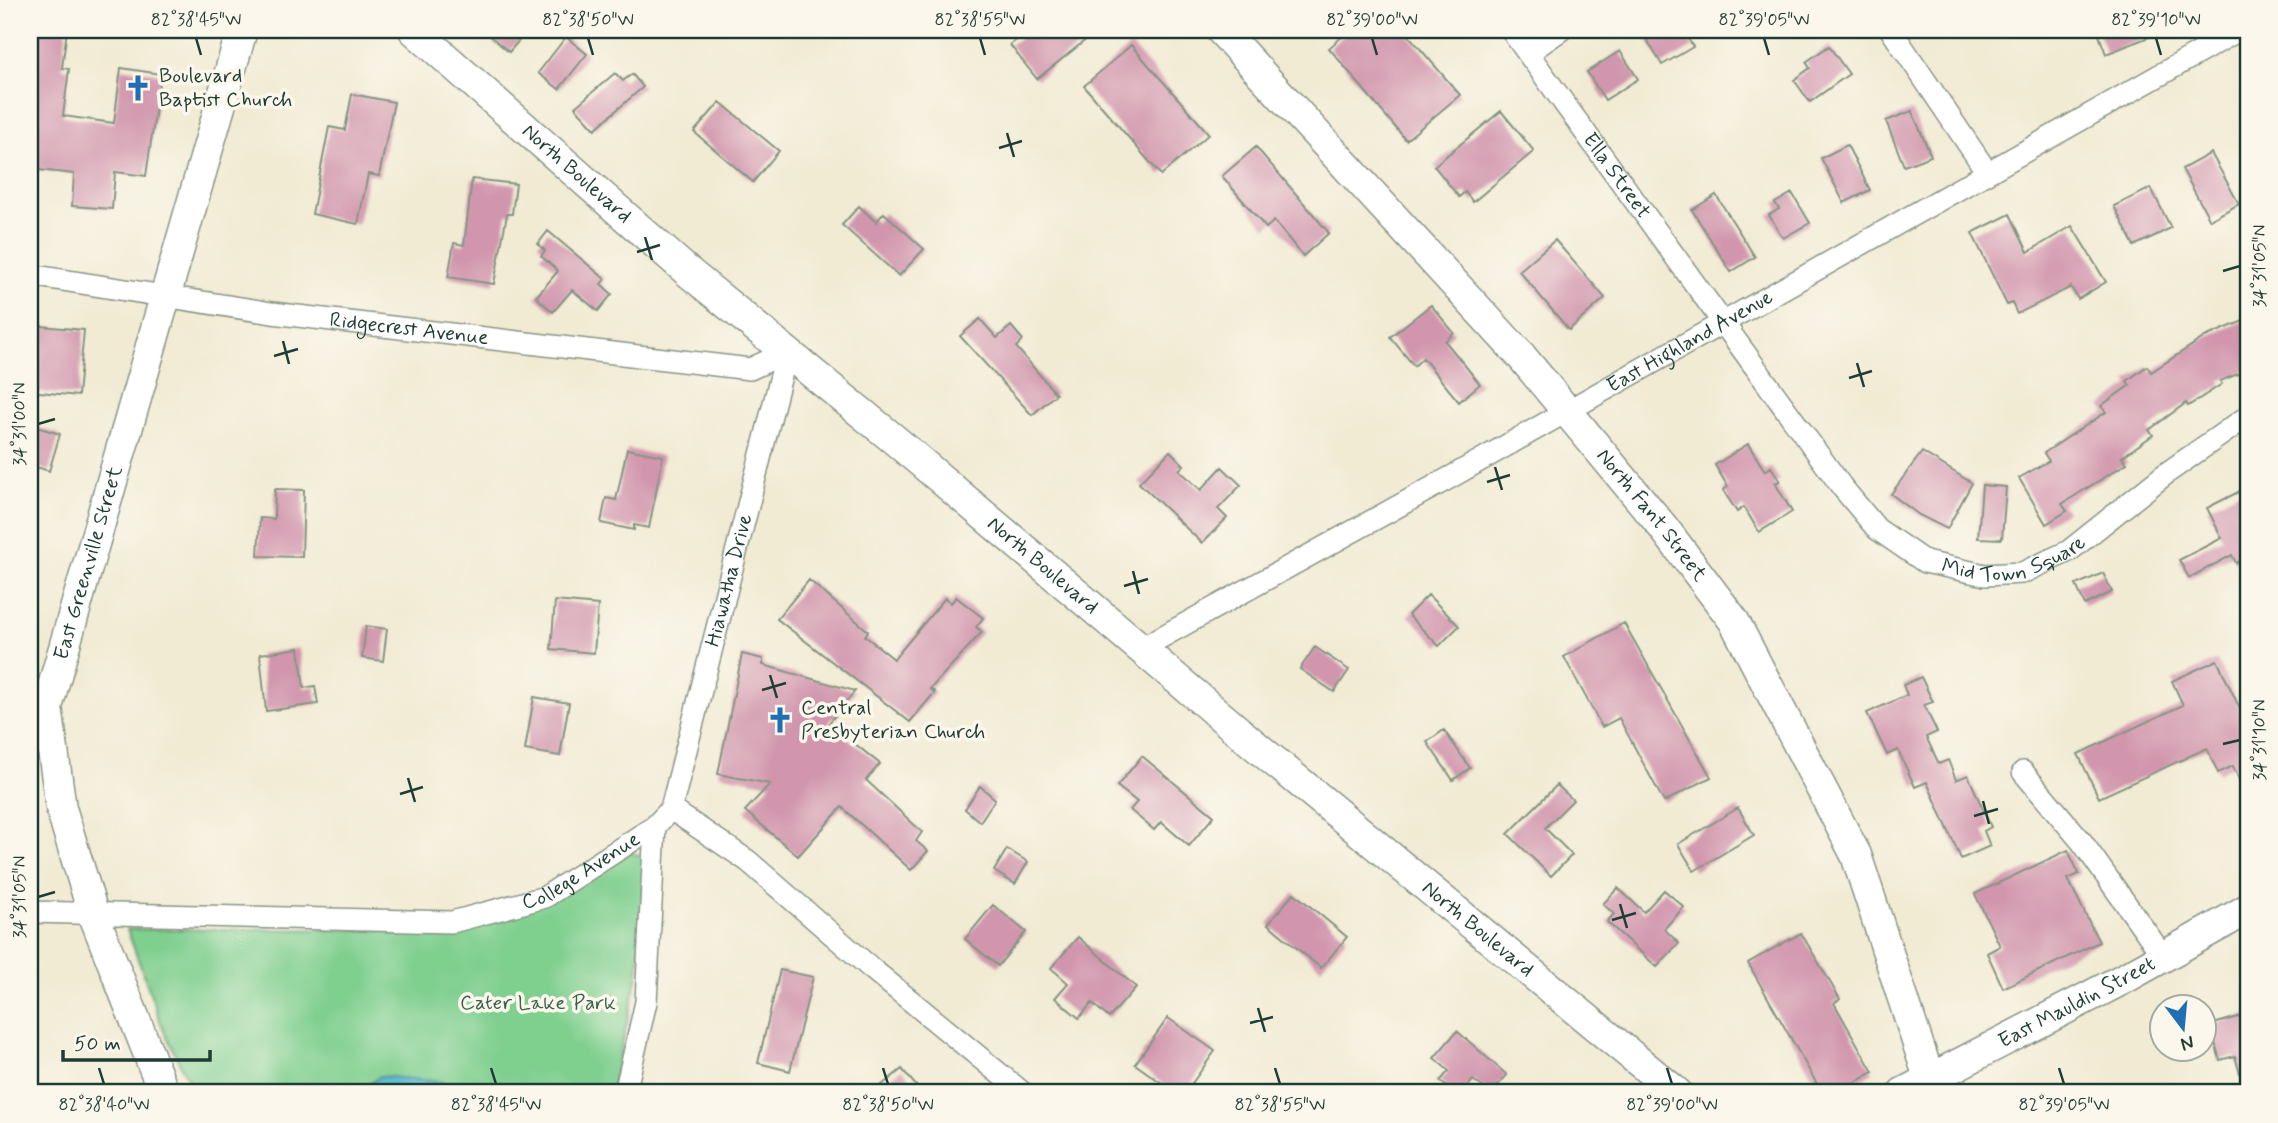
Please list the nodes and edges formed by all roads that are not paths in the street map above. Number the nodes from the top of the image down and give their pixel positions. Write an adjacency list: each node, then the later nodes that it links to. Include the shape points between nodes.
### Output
1 (242, 30): 11 (main road, East Greenville Street)
2 (414, 30): 13 (main road, North Boulevard, via 687,271)
3 (1221, 30): 14 (main road, North Fant Street)
4 (1511, 30): 8 (street, Ella Street)
5 (1561, 30): 8 (street)
6 (1891, 30): 9 (street)
7 (2239, 30): 9 (street, East Highland Avenue)
8 (1528, 53): 12 (street, Ella Street)
9 (1987, 172): 12 (street, East Highland Avenue)
10 (30, 275): 11 (street, Ridgecrest Avenue)
11 (166, 295): 13 (street, Ridgecrest Avenue, via 272,313 750,369); 17 (main road, East Greenville Street)
12 (1723, 322): 14 (street, East Highland Avenue); 15 (street, Mid Town Square, via 1877,529 1925,562 1985,575 2022,573 2069,551)
13 (787, 352): 16 (main road, North Boulevard); 20 (street, Hiawatha Drive)
14 (1567, 411): 16 (street, East Highland Avenue); 26 (main road, North Fant Street, via 1734,621 1856,855)
15 (2248, 416)
16 (1140, 649): 30 (main road, North Boulevard)
17 (42, 697): 18 (street); 24 (main road, East Greenville Street, via 61,808)
18 (30, 738)
19 (2023, 772): 25 (street, via 2082,842)
20 (671, 809): 21 (street, College Avenue); 29 (street, via 748,861)
21 (656, 826): 24 (street, College Avenue, via 545,897 452,922); 28 (street, via 646,1002)
22 (2248, 909): 25 (main road, East Mauldin Street)
23 (30, 912): 24 (street, College Avenue)
24 (93, 913): 27 (main road, East Greenville Street)
25 (2163, 957): 26 (main road, East Mauldin Street)
26 (1932, 1087): 31 (main road, East Mauldin Street)
27 (164, 1093)
28 (625, 1093)
29 (1023, 1093)
30 (1676, 1093)
31 (1903, 1093)

